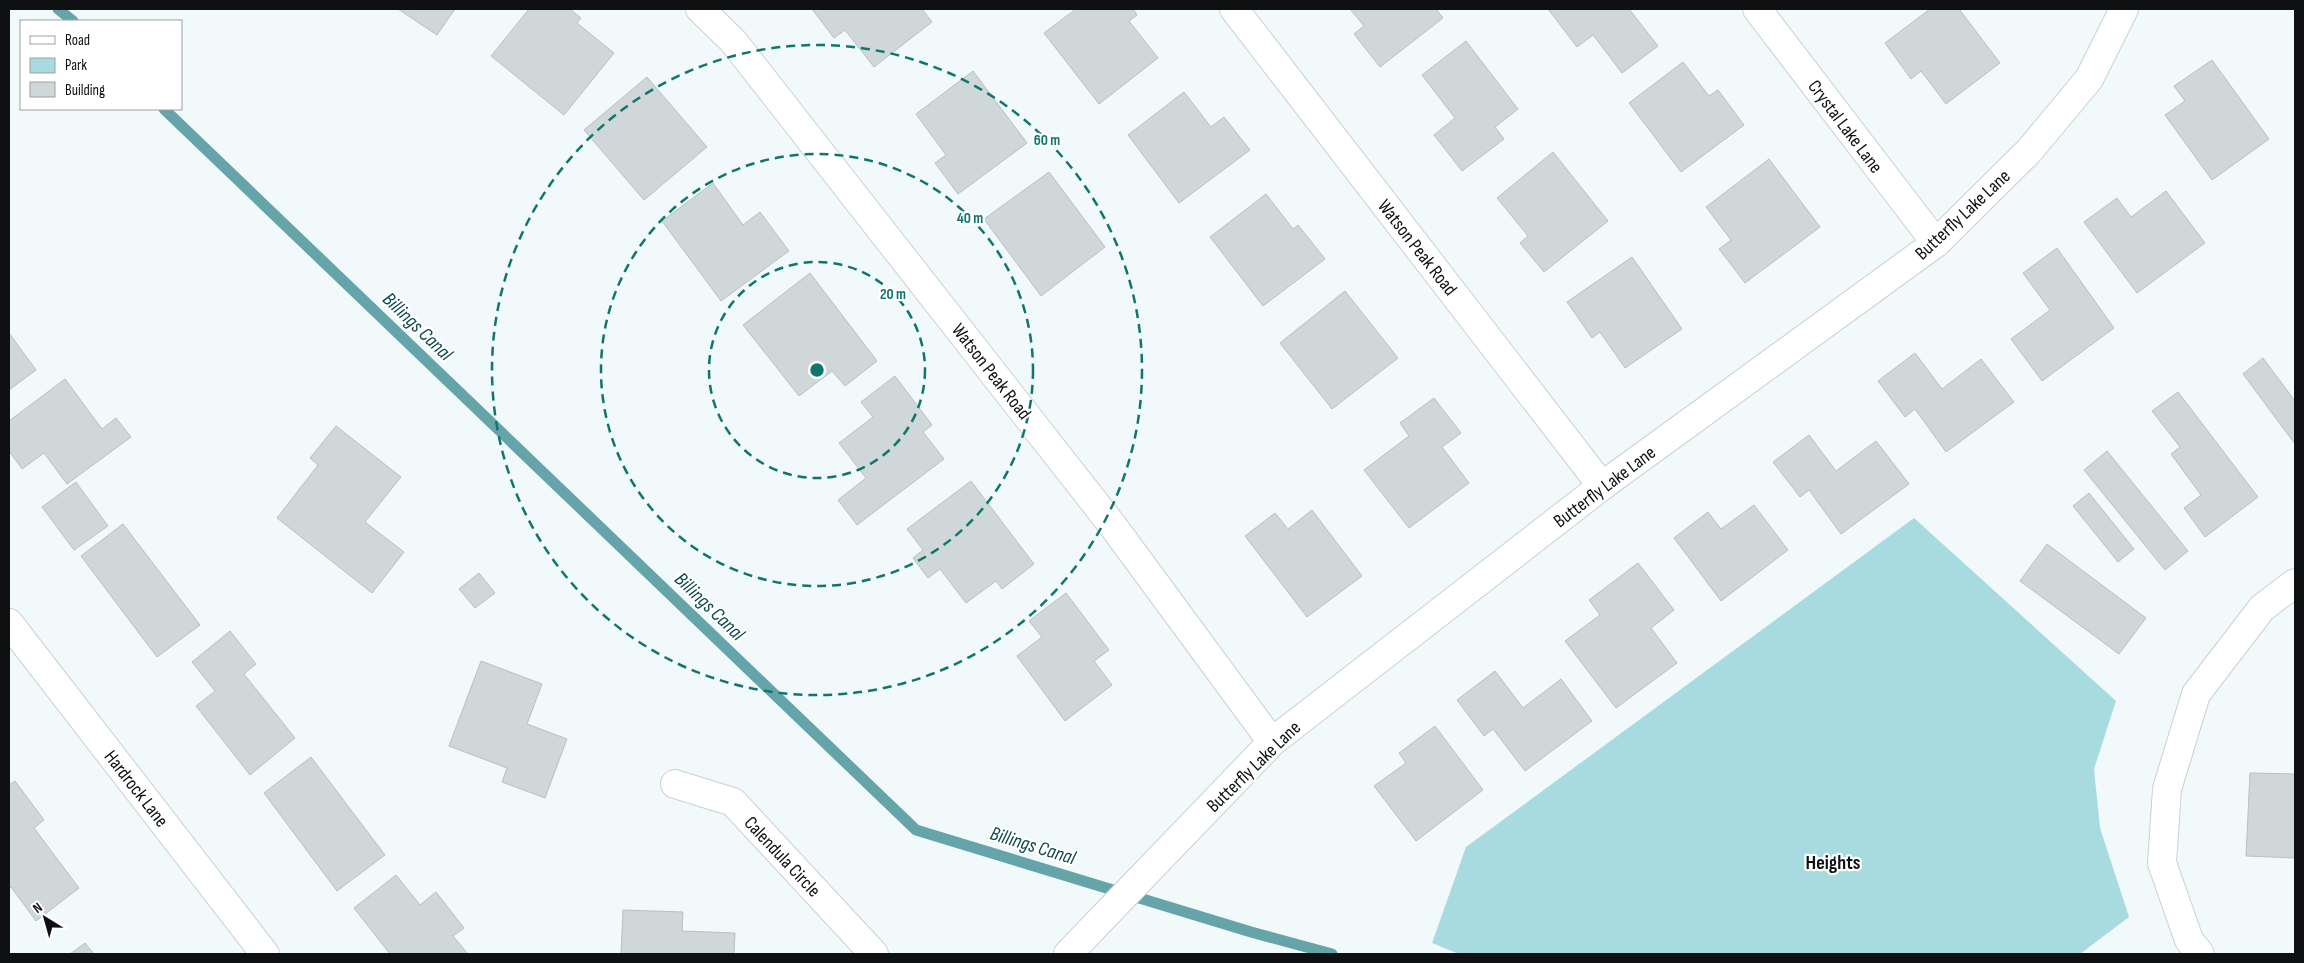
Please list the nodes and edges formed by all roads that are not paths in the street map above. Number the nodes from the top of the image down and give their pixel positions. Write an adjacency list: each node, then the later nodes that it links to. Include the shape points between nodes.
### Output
1 (700, 9): 9 (street, Watson Peak Road, via 733,41 1113,526)
2 (1234, 9): 6 (street, Watson Peak Road)
3 (1757, 9): 5 (street, Crystal Lake Lane)
4 (2124, 9): 5 (street, Butterfly Lake Lane, via 2089,79 2028,151)
5 (1936, 243): 6 (street, Butterfly Lake Lane)
6 (1602, 486): 9 (street, Butterfly Lake Lane)
7 (2295, 583): 14 (street, via 2262,608 2196,694 2167,789 2162,863 2189,940)
8 (9, 623): 12 (street, Hardrock Lane)
9 (1272, 742): 11 (street, Butterfly Lake Lane)
10 (675, 784): 13 (street, Calendula Circle, via 733,802)
11 (1075, 946)
12 (265, 954)
13 (874, 954)
14 (2200, 954)

